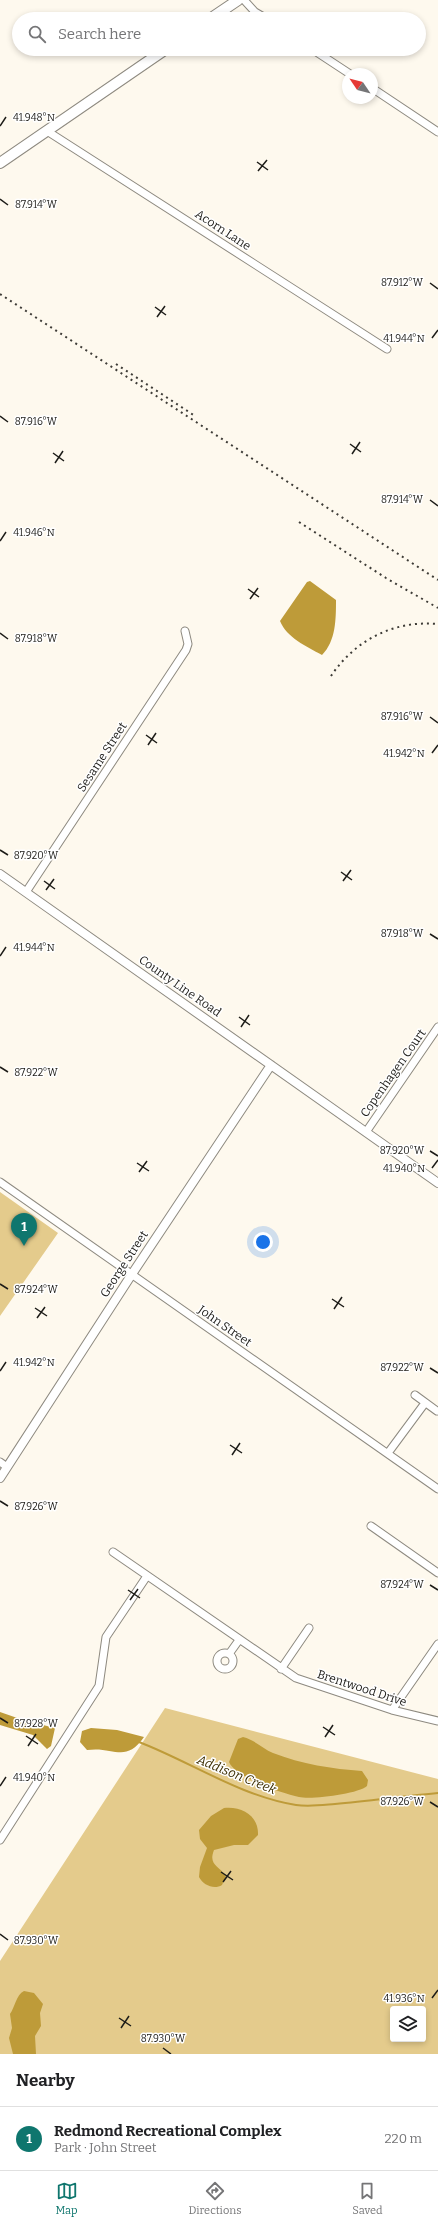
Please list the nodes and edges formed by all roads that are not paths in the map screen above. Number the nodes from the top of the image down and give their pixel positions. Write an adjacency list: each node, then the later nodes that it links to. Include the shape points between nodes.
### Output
1 (238, 0): 3 (main road)
2 (244, 0): 4 (street)
3 (220, 12)
4 (255, 12)
5 (156, 56): 9 (main road)
6 (323, 56): 7 (street)
7 (342, 69)
8 (378, 92): 10 (street)
9 (47, 130): 11 (main road); 12 (street, Acorn Lane)
10 (438, 132)
11 (0, 163)
12 (387, 349)
13 (185, 631): 15 (street, Sesame Street, via 188,644 186,650)
14 (0, 874): 15 (street, County Line Road)
15 (26, 892): 17 (street, County Line Road)
16 (438, 1027): 18 (street, Copenhagen Court)
17 (271, 1065): 18 (street, County Line Road); 21 (street, George Street)
18 (366, 1132): 20 (street, County Line Road)
19 (0, 1182): 21 (street, John Street)
20 (438, 1183)
21 (132, 1274): 25 (street, John Street); 27 (street, George Street)
22 (414, 1395): 23 (street)
23 (425, 1403): 24 (street); 25 (street)
24 (437, 1411)
25 (388, 1453): 29 (street, John Street)
26 (0, 1462): 27 (street)
27 (7, 1467): 28 (street, George Street)
28 (0, 1478)
29 (438, 1489)
30 (371, 1526): 32 (street)
31 (113, 1552): 33 (street, Brentwood Drive)
32 (438, 1573)
33 (147, 1576): 35 (street, Brentwood Drive); 41 (street, via 106,1637 99,1686)
34 (309, 1628): 38 (street)
35 (238, 1640): 37 (street); 38 (street, Brentwood Drive)
36 (438, 1644): 39 (street)
37 (229, 1654)
38 (281, 1668): 39 (street, Brentwood Drive, via 296,1678)
39 (392, 1710): 40 (street, Brentwood Drive)
40 (438, 1721)
41 (0, 1840)

